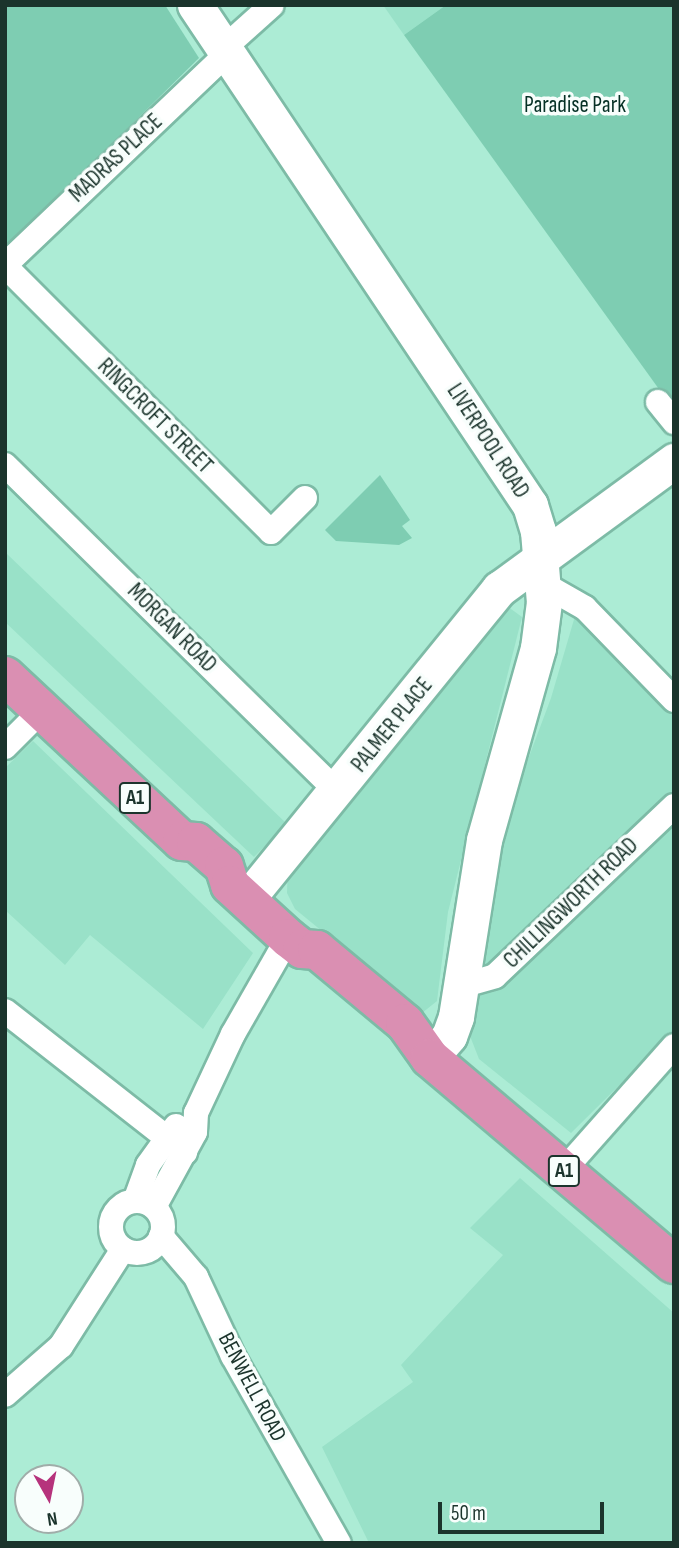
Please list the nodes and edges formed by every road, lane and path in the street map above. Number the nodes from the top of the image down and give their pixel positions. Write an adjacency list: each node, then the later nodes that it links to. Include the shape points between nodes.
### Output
1 (195, 5): 3 (main road, LIVERPOOL ROAD)
2 (272, 5): 3 (street, MADRAS PLACE)
3 (226, 51): 4 (street, MADRAS PLACE); 10 (main road, LIVERPOOL ROAD, via 530,505)
4 (5, 265): 9 (street, RINGCROFT STREET, via 271,532)
5 (658, 402): 6 (street)
6 (674, 422)
7 (674, 461): 10 (main road, PALMER PLACE)
8 (5, 465): 15 (street, MORGAN ROAD)
9 (305, 498)
10 (542, 571): 12 (street, via 585,608); 15 (main road, PALMER PLACE, via 499,589); 19 (main road, LIVERPOOL ROAD, via 538,648 484,840)
11 (5, 677): 13 (highway, A1)
12 (674, 700)
13 (41, 711): 14 (street); 17 (highway, A1, via 182,841 196,842 224,866)
14 (5, 747)
15 (338, 792): 17 (main road, PALMER PLACE)
16 (674, 806): 19 (street, CHILLINGWORTH ROAD, via 495,975)
17 (239, 892): 18 (highway, A1)
18 (295, 943): 22 (highway, A1, via 309,972 393,1043); 23 (street, via 233,1034 196,1112 178,1124)
19 (461, 986): 22 (main road, LIVERPOOL ROAD, via 453,1028)
20 (5, 1011): 23 (street)
21 (674, 1046): 24 (street)
22 (430, 1058): 24 (highway, A1)
23 (176, 1145): 25 (street, via 148,1166)
24 (563, 1171): 28 (highway, A1)
25 (144, 1204): 26 (street, via 162,1219); 27 (street, via 113,1217 112,1234)
26 (161, 1236): 27 (street, via 144,1251); 30 (street, BENWELL ROAD, via 197,1277 233,1356)
27 (123, 1249): 29 (street, via 61,1346)
28 (674, 1264)
29 (5, 1395)
30 (339, 1543)

